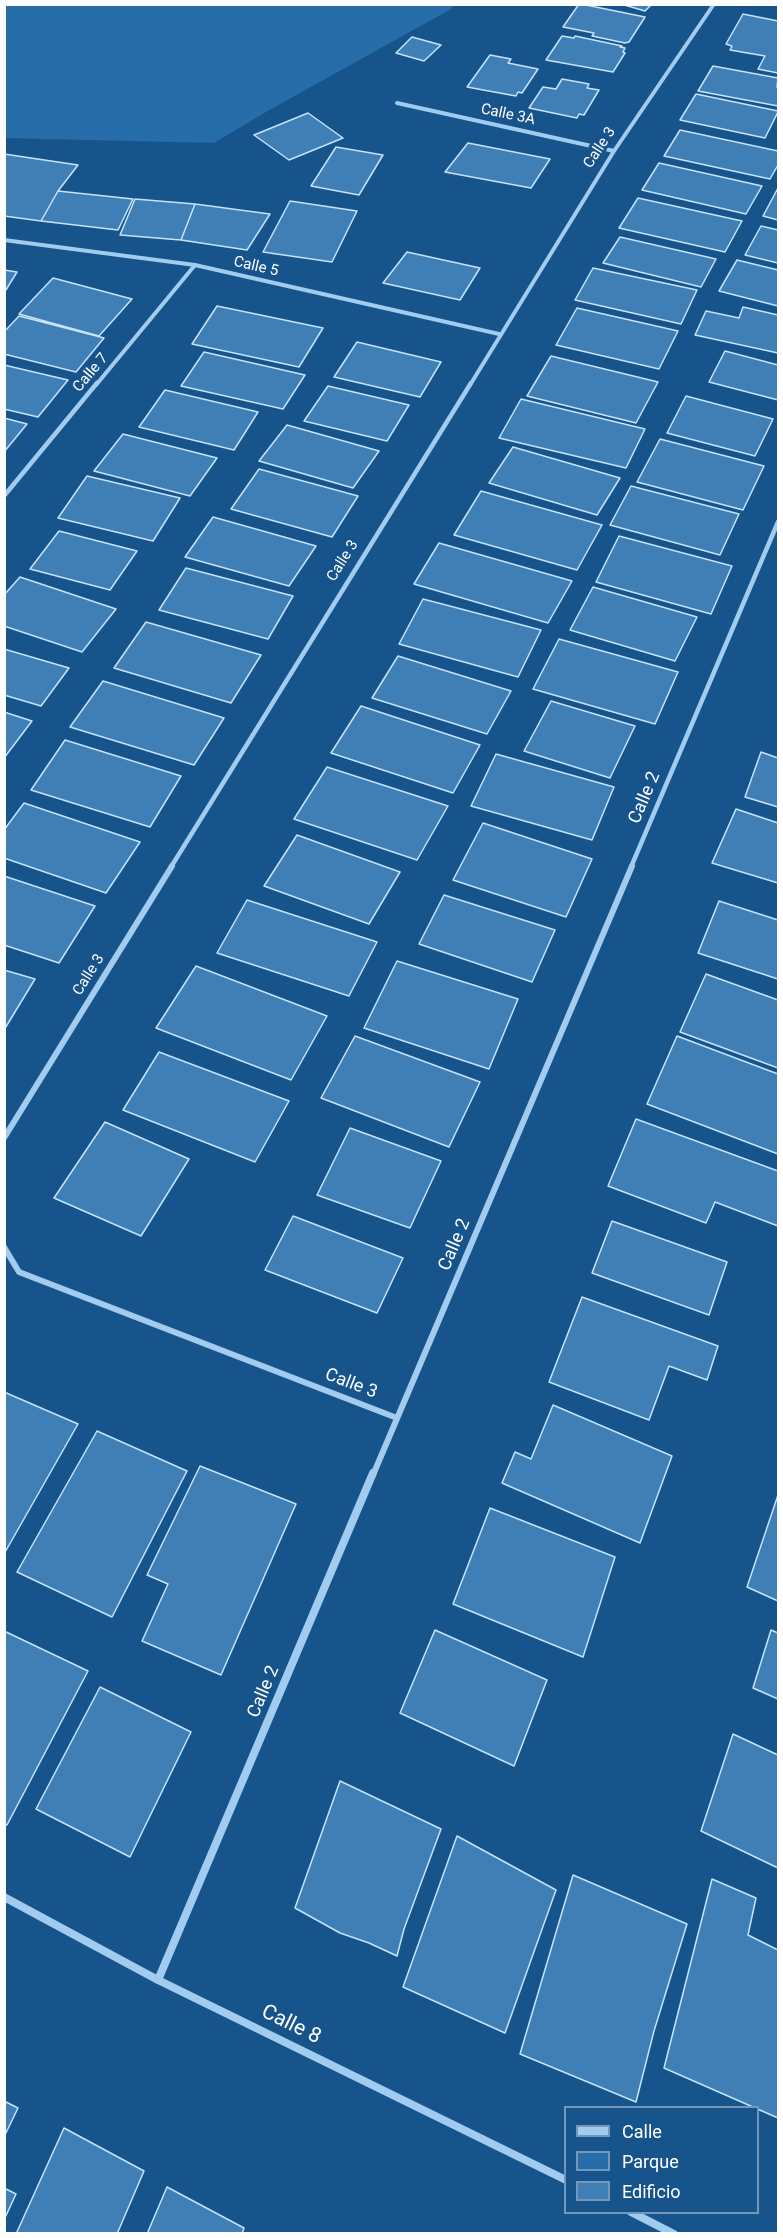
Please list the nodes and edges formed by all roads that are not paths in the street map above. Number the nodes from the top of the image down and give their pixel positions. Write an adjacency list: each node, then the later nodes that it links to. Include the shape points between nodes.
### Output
1 (714, 4): 3 (street, Calle 3)
2 (397, 103): 3 (street, Calle 3A)
3 (614, 151): 6 (street, Calle 3)
4 (4, 240): 5 (street, Calle 5)
5 (195, 265): 6 (street, Calle 5); 7 (street, Calle 7)
6 (499, 334): 9 (street, Calle 3)
7 (4, 496)
8 (778, 522): 11 (street, Calle 2)
9 (4, 1138)
10 (4, 1247): 11 (street, Calle 3, via 19,1272)
11 (398, 1418): 13 (street, Calle 2)
12 (4, 1897): 13 (street, Calle 8)
13 (158, 1980): 14 (street, Calle 8)
14 (564, 2179)
15 (635, 2214): 16 (street)
16 (674, 2234)

